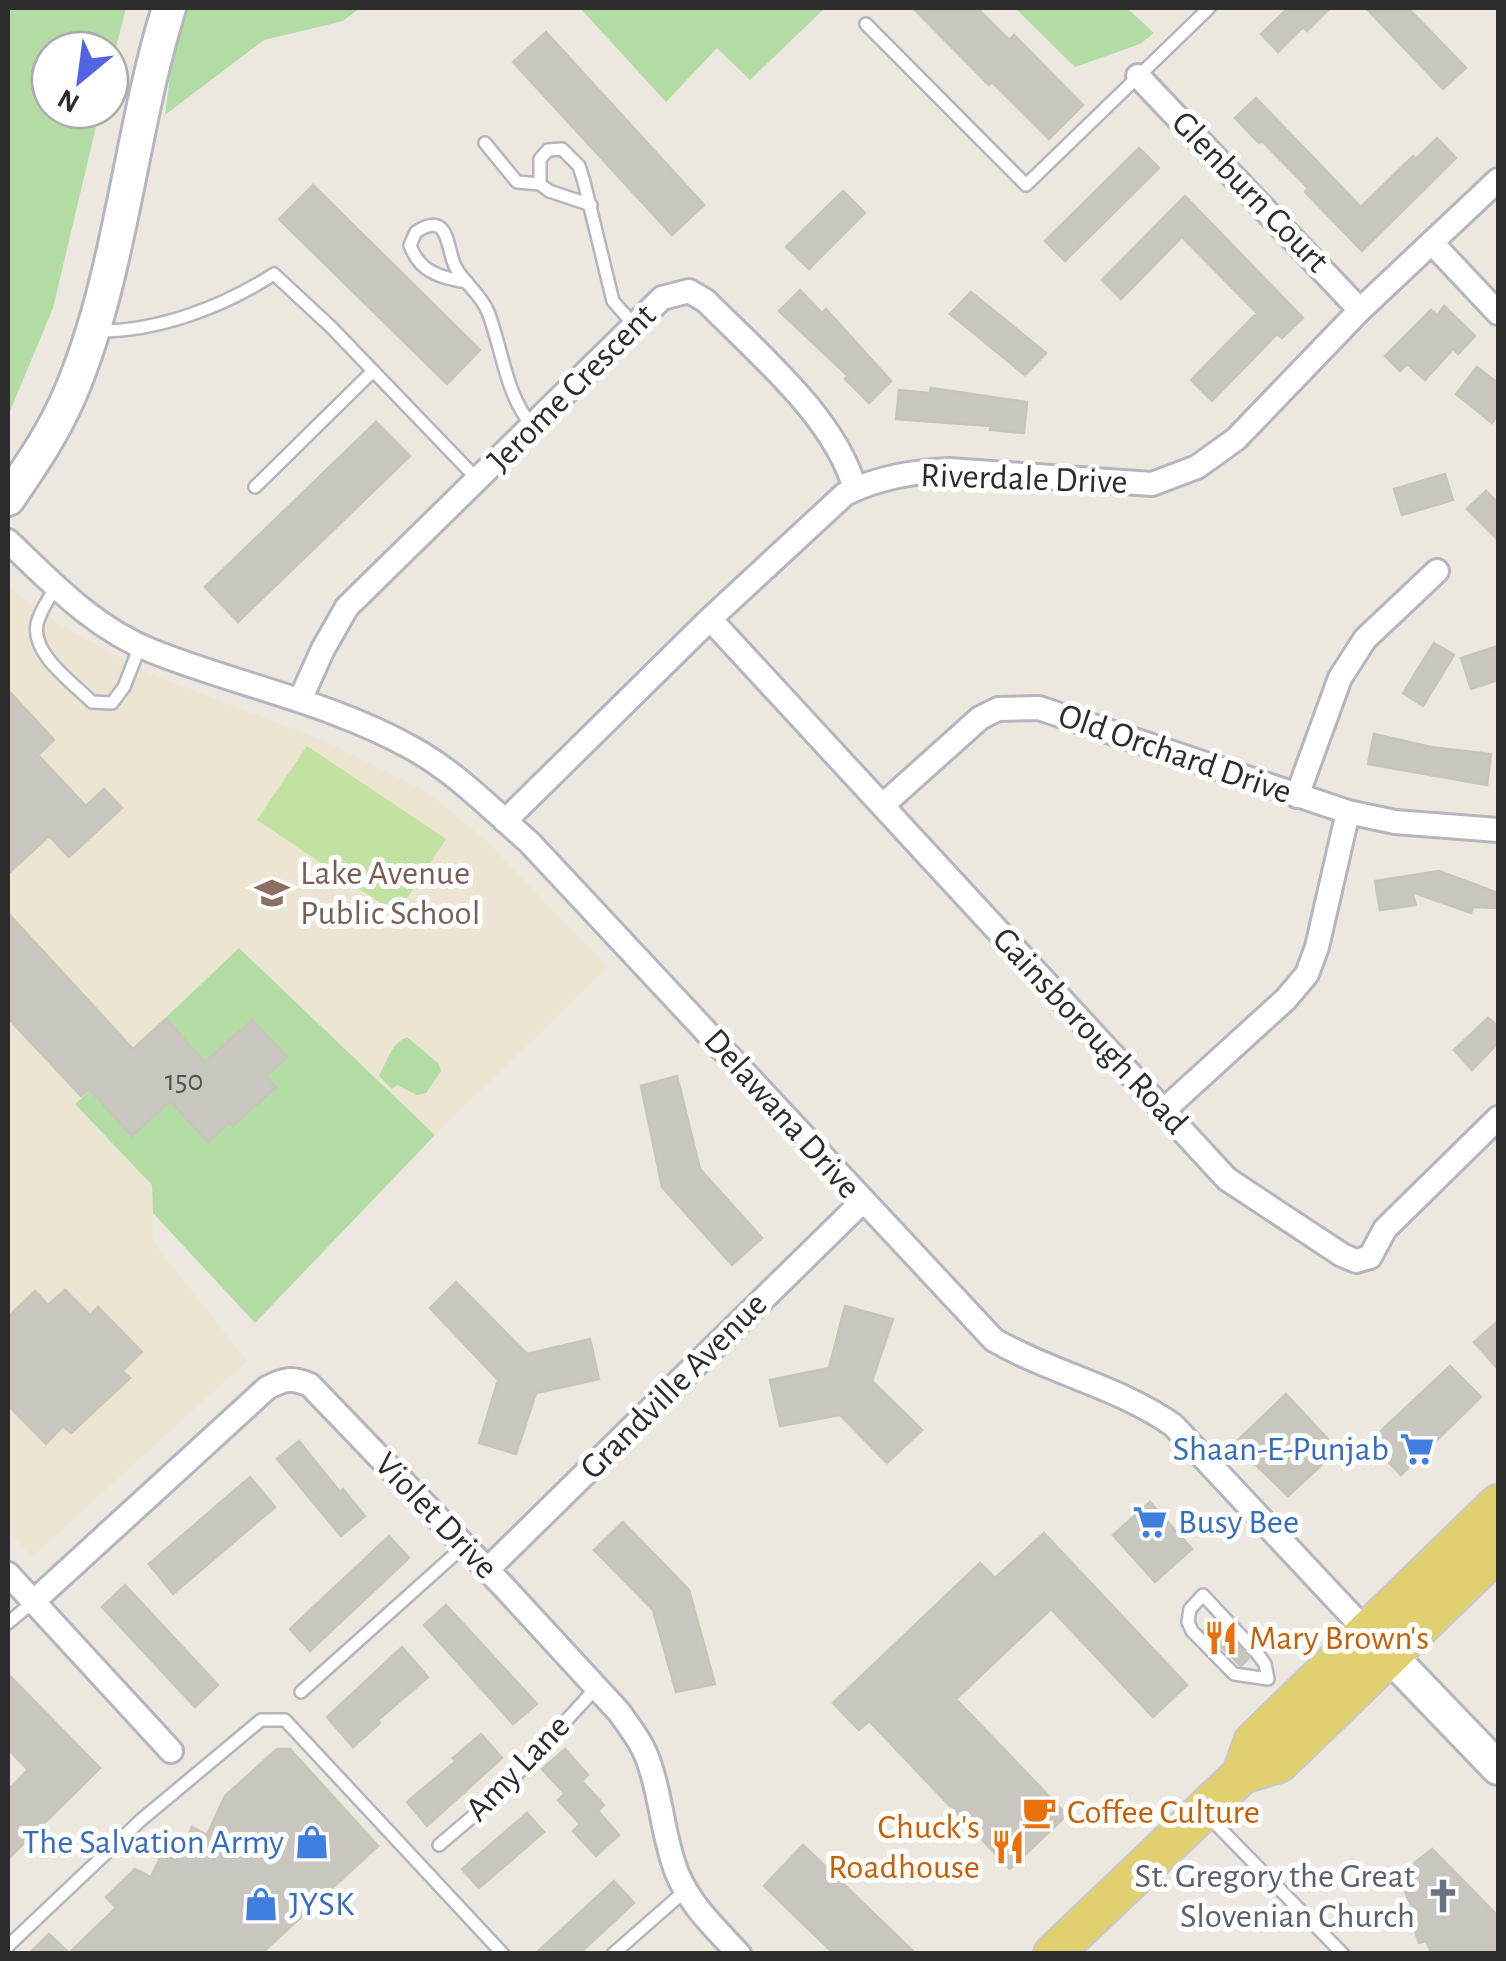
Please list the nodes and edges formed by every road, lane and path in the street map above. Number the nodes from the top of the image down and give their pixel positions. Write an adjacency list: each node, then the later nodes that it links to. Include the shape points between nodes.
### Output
1 (169, 8): 14 (street)
2 (1209, 8): 4 (lane)
3 (866, 24): 4 (lane, via 1026,185)
4 (1138, 76): 11 (street, Glenburn Court)
5 (485, 143): 7 (lane, via 517,182)
6 (1498, 180): 9 (street, Riverdale Drive)
7 (540, 184): 8 (lane); 8 (lane, via 540,159 562,149 579,166)
8 (591, 205): 13 (lane, via 613,301)
9 (1433, 244): 11 (street, Riverdale Drive); 12 (street)
10 (466, 282): 10 (lane, via 443,230 416,232 414,258 427,270); 16 (lane, via 487,310 513,397)
11 (1360, 310): 19 (street, Riverdale Drive, via 1220,452 1168,480 915,470)
12 (1498, 312)
13 (634, 325): 16 (street, Jerome Crescent); 19 (street, Jerome Crescent, via 662,298 689,291 706,301 812,412)
14 (92, 331): 15 (lane, via 130,332 239,296 274,274); 20 (street, via 70,395)
15 (373, 370): 17 (lane); 18 (lane)
16 (533, 428): 17 (street, Jerome Crescent)
17 (479, 481): 26 (street, Jerome Crescent, via 347,607)
18 (255, 487)
19 (854, 489): 24 (street, Riverdale Drive)
20 (8, 498)
21 (8, 541): 23 (street, Delawana Drive)
22 (1437, 570): 27 (street, via 1364,638 1340,678)
23 (56, 587): 25 (street, Delawana Drive); 25 (lane, via 36,636 92,702 112,703)
24 (710, 619): 28 (street, Gainsborough Road); 30 (street, Riverdale Drive)
25 (141, 645): 26 (street, Delawana Drive)
26 (300, 700): 30 (street, Delawana Drive, via 410,747)
27 (1297, 796): 28 (street, Old Orchard Drive, via 1039,708 1020,708 980,718); 29 (street, Old Orchard Drive)
28 (883, 805): 32 (street, Gainsborough Road)
29 (1348, 812): 31 (street, Old Orchard Drive); 32 (street, via 1307,974)
30 (504, 820): 34 (street, Delawana Drive)
31 (1498, 830)
32 (1163, 1111): 33 (street, Gainsborough Road, via 1228,1179 1356,1261 1370,1258 1385,1230)
33 (1498, 1118)
34 (862, 1202): 38 (street, Grandville Avenue); 42 (street, Delawana Drive, via 994,1340 1173,1425)
35 (1498, 1504): 42 (main road)
36 (464, 1546): 38 (street, Violet Drive); 40 (street, Violet Drive, via 310,1385 285,1379 267,1388); 45 (lane)
37 (1498, 1551): 42 (main road)
38 (488, 1570): 44 (street, Violet Drive)
39 (8, 1574): 40 (street)
40 (33, 1602): 41 (lane); 46 (street)
41 (8, 1622)
42 (1379, 1643): 47 (street, Delawana Drive); 48 (main road, via 1253,1742 1242,1774)
43 (1268, 1680): 43 (lane, via 1234,1674 1192,1631 1190,1609 1203,1595 1265,1664)
44 (596, 1688): 49 (lane, Amy Lane, via 498,1795); 50 (street, Violet Drive, via 644,1749 668,1848)
45 (300, 1692)
46 (170, 1750)
47 (1498, 1768)
48 (1202, 1811): 55 (main road); 56 (lane)
49 (439, 1845)
50 (686, 1890): 53 (lane); 54 (street, Violet Drive)
51 (8, 1946): 52 (lane, via 141,1820 262,1720 285,1720)
52 (503, 1954)
53 (613, 1954)
54 (739, 1954)
55 (1053, 1954)
56 (1343, 1954)

